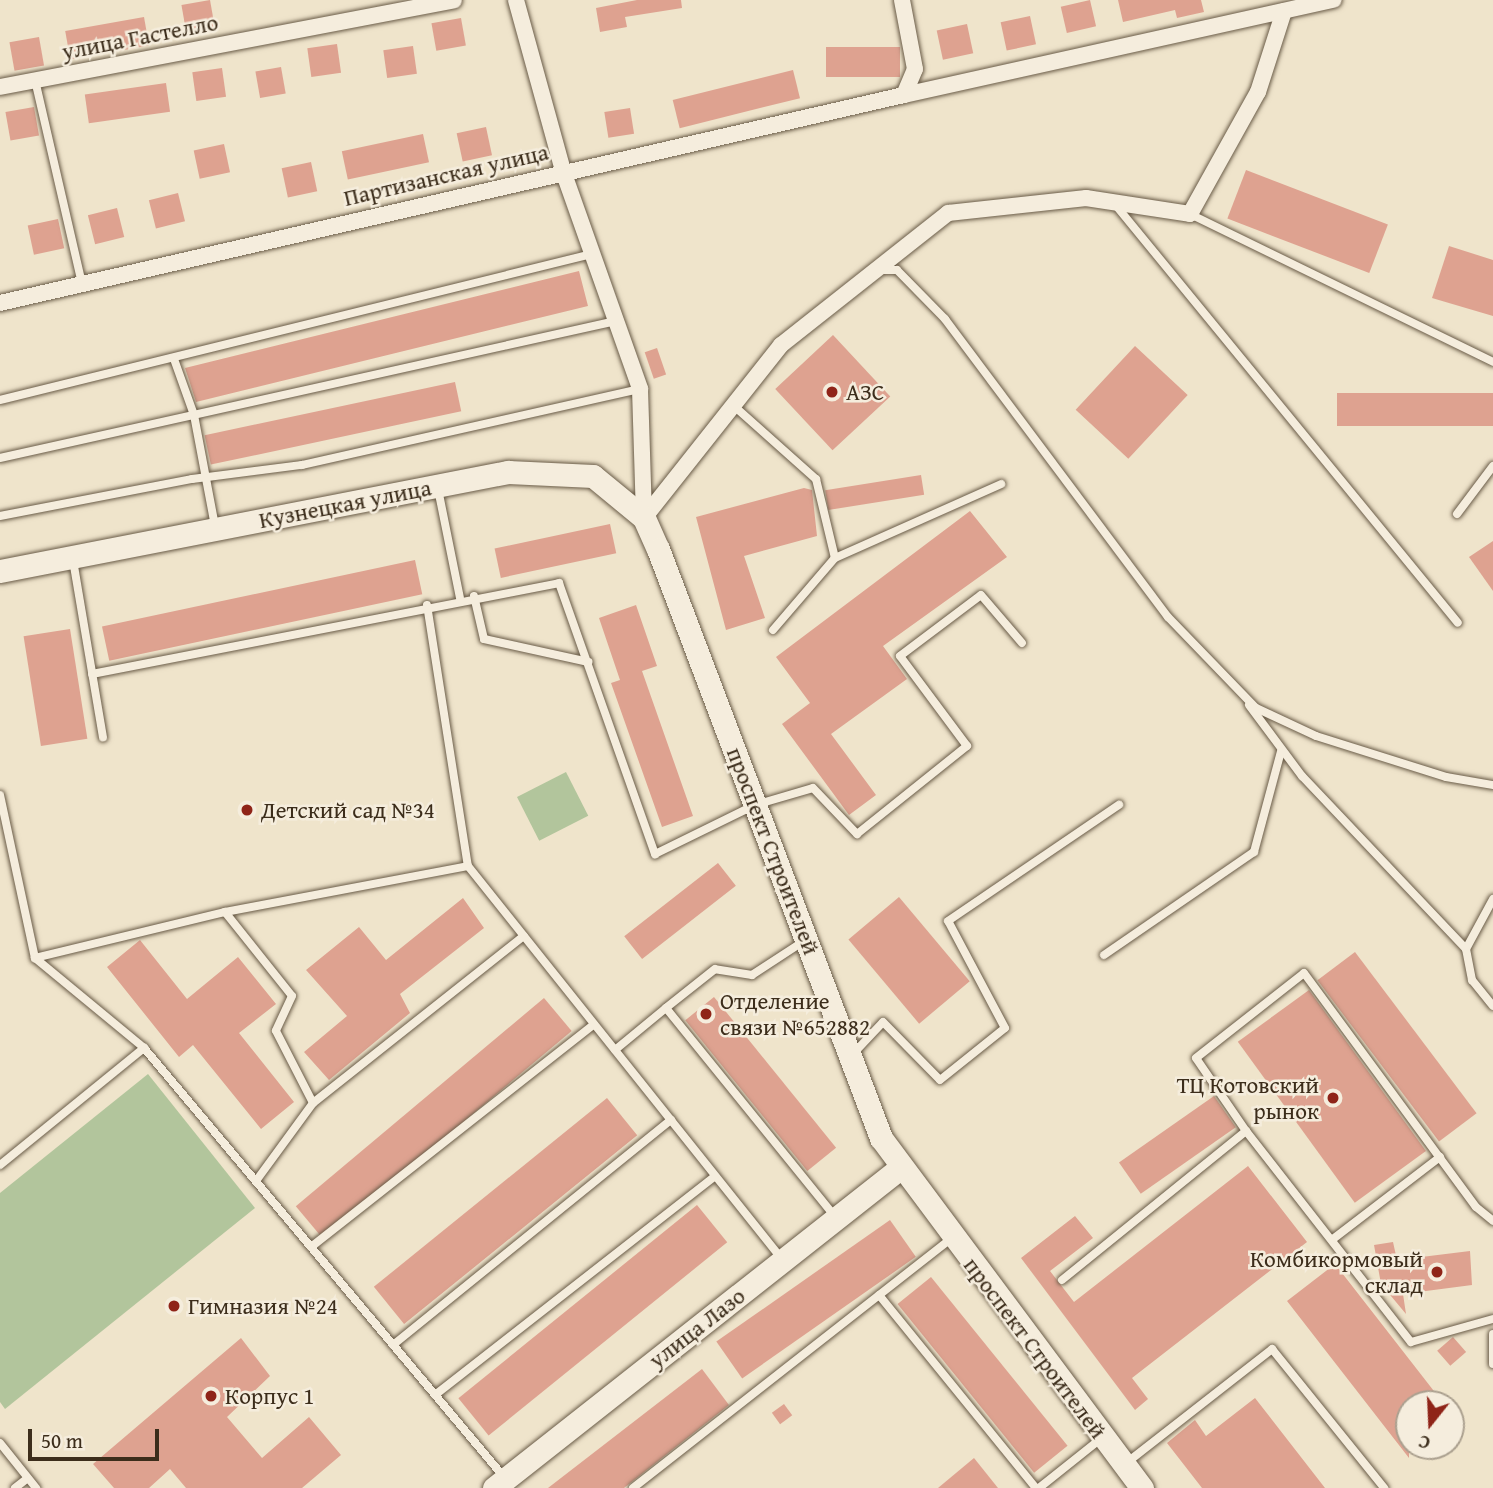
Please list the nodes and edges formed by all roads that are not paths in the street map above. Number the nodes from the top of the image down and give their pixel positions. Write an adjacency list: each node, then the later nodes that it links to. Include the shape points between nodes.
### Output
1 (454, 0): 6 (street, улица Гастелло)
2 (516, 0): 9 (street)
3 (902, 0): 8 (street, via 915,69)
4 (1334, 0): 5 (street, Партизанская улица)
5 (1284, 11): 8 (street, Партизанская улица); 11 (street, via 1258,92)
6 (35, 80): 7 (street, улица Гастелло); 14 (lane)
7 (0, 87)
8 (904, 95): 9 (street, Партизанская улица)
9 (563, 171): 12 (street); 14 (street, Партизанская улица)
10 (1118, 208): 11 (street); 13 (street, via 1086,198 948,213); 39 (lane)
11 (1190, 214): 18 (lane)
12 (592, 254): 16 (street); 17 (lane)
13 (872, 270): 21 (street, via 781,345); 44 (lane, via 897,270 945,319 1168,617)
14 (82, 284): 15 (street, Партизанская улица)
15 (0, 303)
16 (616, 321): 19 (street); 22 (lane)
17 (174, 359): 20 (lane); 22 (lane)
18 (1493, 362)
19 (640, 388): 25 (lane, via 302,465); 30 (street)
20 (0, 400)
21 (734, 406): 30 (street); 34 (lane, via 816,479)
22 (194, 415): 23 (lane); 25 (lane)
23 (0, 458)
24 (1493, 466): 28 (lane)
25 (208, 477): 29 (lane); 31 (lane)
26 (1001, 484): 34 (lane)
27 (437, 486): 30 (main road, Кузнецкая улица, via 508,472 593,476); 31 (main road, Кузнецкая улица); 37 (lane)
28 (1457, 514)
29 (0, 516)
30 (644, 518): 32 (main road, Кузнецкая улица)
31 (215, 529): 33 (main road, Кузнецкая улица)
32 (659, 549): 50 (main road, проспект Строителей)
33 (72, 557): 35 (main road, Кузнецкая улица); 43 (lane)
34 (835, 558): 40 (lane)
35 (0, 571)
36 (474, 596): 37 (lane); 42 (lane, via 484,639); 42 (lane, via 559,583)
37 (460, 598): 38 (lane)
38 (427, 605): 43 (lane); 51 (lane)
39 (1458, 623)
40 (773, 630)
41 (1022, 643): 50 (lane, via 981,595 900,656 967,746 857,834 813,788)
42 (589, 662): 50 (lane, via 655,854)
43 (92, 674): 45 (lane)
44 (1238, 689): 46 (lane); 47 (lane, via 1256,708 1316,736 1446,777)
45 (103, 737)
46 (1282, 751): 56 (lane); 57 (lane, via 1254,852)
47 (1493, 785)
48 (0, 794): 58 (lane)
49 (1119, 805): 64 (lane, via 948,921 1005,1028 940,1080 883,1022)
50 (755, 806): 55 (main road, проспект Строителей)
51 (468, 866): 53 (lane); 54 (lane)
52 (1493, 899): 56 (lane)
53 (225, 912): 58 (lane); 65 (lane, via 292,996 276,1031)
54 (524, 936): 61 (lane); 65 (lane)
55 (806, 939): 60 (lane, via 752,975 715,969); 64 (main road, проспект Строителей)
56 (1466, 949): 59 (lane, via 1472,980)
57 (1104, 955)
58 (35, 958): 62 (lane)
59 (1493, 1006)
60 (667, 1007): 63 (lane); 73 (lane)
61 (594, 1024): 63 (lane); 77 (lane)
62 (144, 1048): 69 (lane); 72 (lane)
63 (615, 1050): 66 (lane)
64 (850, 1057): 70 (main road, проспект Строителей)
65 (313, 1103): 72 (lane)
66 (671, 1120): 71 (lane); 83 (lane)
67 (1246, 1131): 68 (lane, via 1196,1058 1304,973); 76 (lane); 79 (lane)
68 (1440, 1157): 74 (lane); 76 (lane)
69 (0, 1165)
70 (900, 1168): 73 (main road, улица Лазо); 75 (main road, проспект Строителей)
71 (715, 1176): 78 (lane); 85 (lane)
72 (256, 1181): 77 (lane)
73 (836, 1218): 78 (main road, улица Лазо)
74 (1493, 1221)
75 (952, 1238): 80 (lane); 86 (main road, проспект Строителей)
76 (1333, 1239): 81 (lane, via 1411,1342)
77 (311, 1247): 83 (lane)
78 (783, 1261): 90 (main road, улица Лазо)
79 (1062, 1280)
80 (879, 1295): 93 (lane); 94 (lane)
81 (1493, 1319)
82 (1493, 1334): 84 (lane)
83 (393, 1345): 85 (lane)
84 (1493, 1364)
85 (435, 1395): 90 (lane)
86 (1103, 1437): 88 (main road, проспект Строителей); 94 (lane)
87 (0, 1443): 89 (lane)
88 (1124, 1465): 95 (main road, проспект Строителей); 96 (lane, via 1272,1349)
89 (28, 1478): 91 (lane); 92 (lane)
90 (504, 1485)
91 (15, 1488)
92 (36, 1488)
93 (633, 1488)
94 (1037, 1488)
95 (1142, 1488)
96 (1384, 1488)

